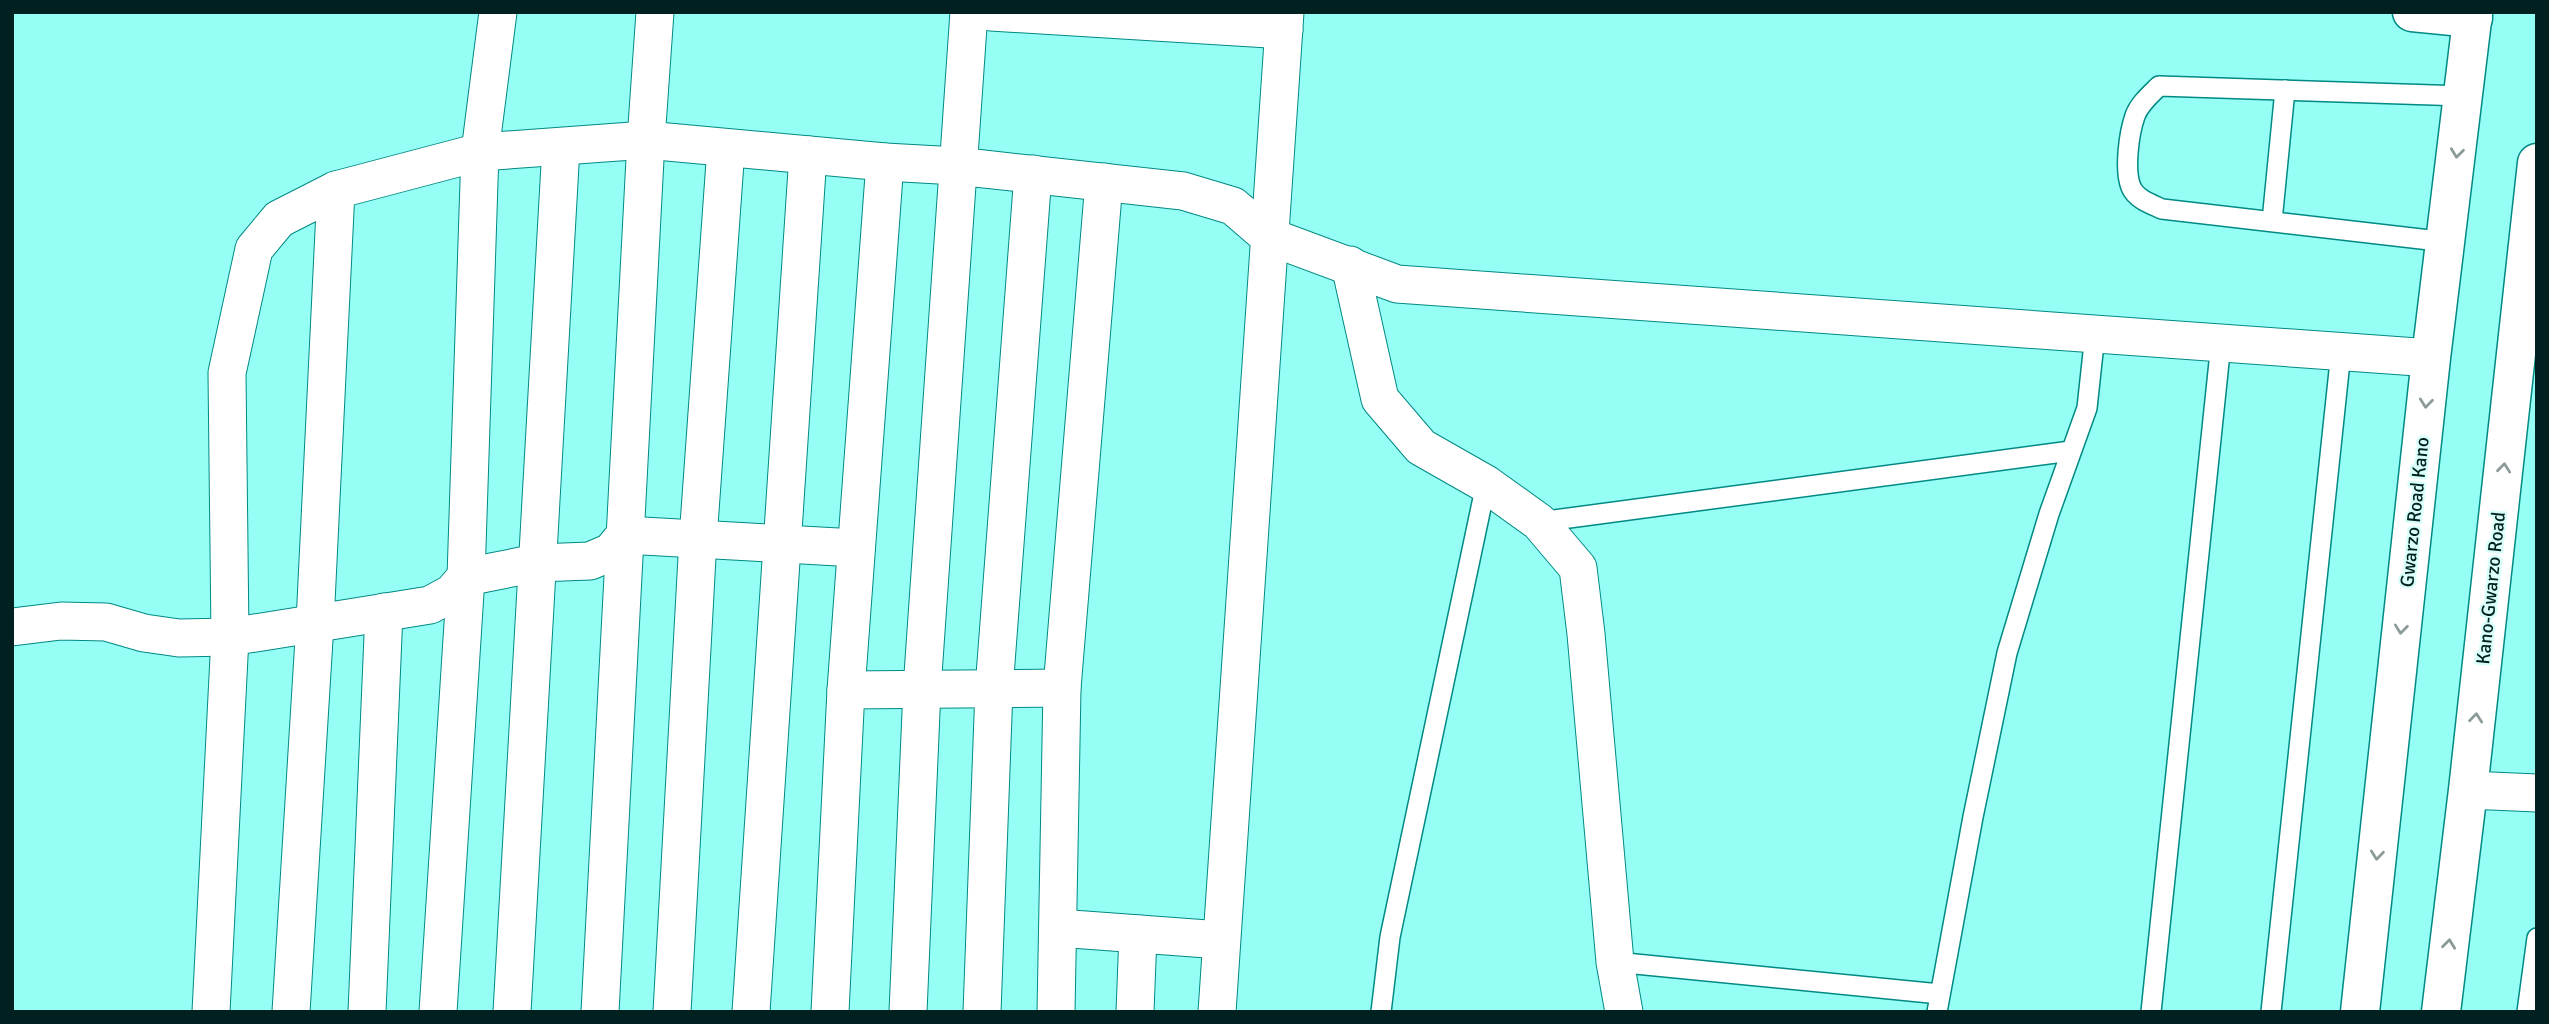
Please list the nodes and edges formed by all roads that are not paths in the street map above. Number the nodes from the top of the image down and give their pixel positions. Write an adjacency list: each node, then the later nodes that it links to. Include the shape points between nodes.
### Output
1 (498, 12): 13 (street)
2 (655, 12): 10 (street)
3 (969, 12): 17 (street)
4 (991, 12): 7 (street)
5 (2412, 12): 6 (main road)
6 (2473, 15): 9 (main road, Gwarzo Road Kano)
7 (1285, 21): 22 (street)
8 (2285, 90): 9 (lane); 21 (lane); 21 (lane, via 2160,86 2135,114 2127,166 2132,188 2141,199 2162,209)
9 (2464, 96): 23 (main road, Gwarzo Road Kano, one-way to 23)
10 (646, 140): 11 (street); 12 (street); 32 (street)
11 (561, 147): 13 (street); 36 (street)
12 (726, 148): 14 (street); 33 (street)
13 (480, 152): 20 (street); 37 (street)
14 (808, 155): 15 (street); 34 (street)
15 (885, 162): 17 (street); 35 (street)
16 (2537, 163): 46 (main road, Kano-Gwarzo Road, one-way to 16)
17 (957, 166): 18 (street); 43 (street)
18 (1033, 174): 19 (street); 44 (street)
19 (1104, 182): 22 (street, via 1183,191 1233,206); 42 (street)
20 (335, 190): 39 (street); 41 (street, via 279,219 254,248 227,373)
21 (2272, 221): 23 (lane)
22 (1268, 236): 24 (street); 51 (street)
23 (2447, 242): 28 (main road, Gwarzo Road Kano)
24 (1350, 265): 25 (street, via 1397,284); 30 (street, via 1380,399 1421,447)
25 (2095, 334): 26 (street); 29 (lane, via 2087,408)
26 (2221, 343): 27 (street); 70 (lane)
27 (2342, 352): 28 (street); 71 (lane)
28 (2431, 358): 72 (main road, Gwarzo Road Kano, one-way to 72)
29 (2071, 451): 31 (lane); 53 (lane, via 2007,653)
30 (1486, 484): 31 (street); 68 (lane, via 1390,937)
31 (1539, 522): 52 (street, via 1578,568)
32 (625, 535): 33 (street); 36 (street, via 611,552 590,561); 59 (street)
33 (698, 539): 34 (street); 60 (street)
34 (782, 544): 35 (street); 61 (street)
35 (856, 548): 45 (street)
36 (537, 564): 37 (street); 58 (street)
37 (466, 577): 38 (street, via 452,593 430,604); 57 (street)
38 (384, 612): 39 (street); 56 (street)
39 (315, 623): 41 (street); 55 (street)
40 (12, 626): 41 (street, via 106,622 179,638)
41 (230, 637): 54 (street)
42 (1062, 688): 44 (street); 48 (street)
43 (922, 689): 44 (street); 45 (street); 63 (street)
44 (994, 689): 64 (street)
45 (846, 690): 62 (street)
46 (2468, 790): 47 (street); 73 (main road, Kano-Gwarzo Road, one-way to 46)
47 (2537, 793)
48 (1058, 928): 49 (street); 65 (street)
49 (1138, 934): 51 (street); 66 (street)
50 (2537, 938): 74 (lane)
51 (1221, 940): 67 (street)
52 (1615, 962): 53 (lane); 69 (street)
53 (1939, 1003)
54 (211, 1012)
55 (291, 1012)
56 (367, 1012)
57 (438, 1012)
58 (512, 1012)
59 (600, 1012)
60 (672, 1012)
61 (751, 1012)
62 (831, 1012)
63 (908, 1012)
64 (982, 1012)
65 (1056, 1012)
66 (1135, 1012)
67 (1217, 1012)
68 (1381, 1012)
69 (1624, 1012)
70 (2151, 1012)
71 (2271, 1012)
72 (2360, 1012)
73 (2441, 1012)
74 (2527, 1012)

